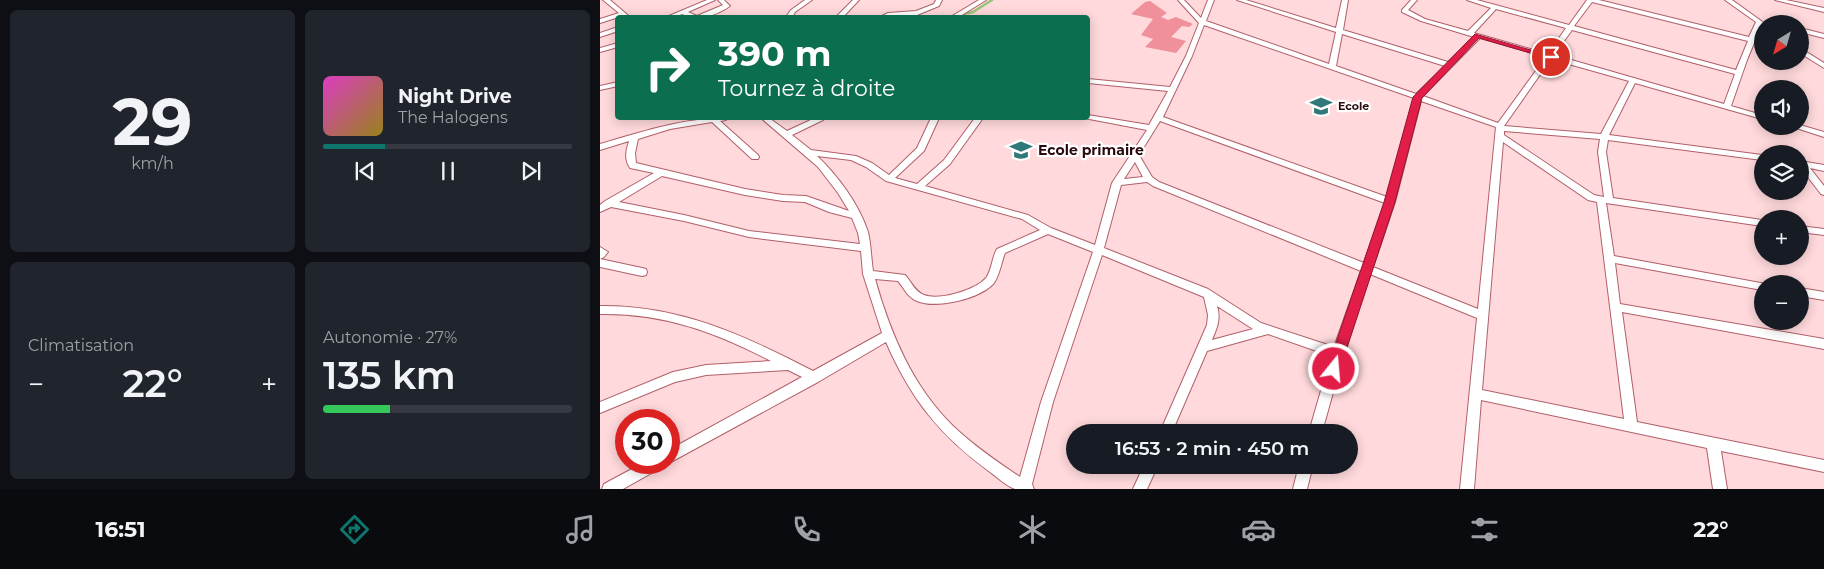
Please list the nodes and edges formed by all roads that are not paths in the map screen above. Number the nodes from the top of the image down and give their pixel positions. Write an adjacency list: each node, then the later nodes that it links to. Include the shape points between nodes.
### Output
1 (712, 0): 20 (street)
2 (720, 0): 24 (street, via 727,6)
3 (809, 0): 25 (street)
4 (856, 0): 26 (street)
5 (938, 0): 27 (street, via 937,5 918,13)
6 (983, 0): 28 (street)
7 (1181, 0): 32 (street)
8 (1211, 0): 32 (street)
9 (1240, 0): 35 (street)
10 (1345, 0): 35 (street)
11 (1414, 0): 37 (street, via 1404,10 1407,14)
12 (1470, 0): 17 (street)
13 (1591, 0): 33 (street); 41 (street)
14 (1728, 0): 30 (street)
15 (1778, 0): 19 (street)
16 (607, 1): 18 (street); 21 (street)
17 (1495, 7): 33 (street); 37 (street)
18 (600, 8)
19 (1824, 10)
20 (682, 12): 22 (street); 23 (street)
21 (624, 15)
22 (674, 15)
23 (690, 15)
24 (704, 15)
25 (792, 15)
26 (841, 15)
27 (888, 15)
28 (957, 15)
29 (615, 18): 31 (street)
30 (1754, 18)
31 (600, 21)
32 (1201, 22): 48 (street); 54 (street)
33 (1570, 27): 45 (street); 49 (street)
34 (615, 31): 38 (street)
35 (1340, 31): 46 (street); 48 (street)
36 (1809, 32): 40 (street)
37 (1474, 34): 45 (street); 46 (street)
38 (600, 35)
39 (1754, 35): 41 (street)
40 (1824, 36)
41 (1752, 40): 49 (street)
42 (615, 46): 43 (street)
43 (600, 50)
44 (1809, 56): 47 (street)
45 (1551, 57): 50 (street); 67 (street)
46 (1450, 65): 55 (street)
47 (1824, 66)
48 (1332, 68): 55 (street)
49 (1738, 73): 56 (street)
50 (1633, 80): 56 (street); 71 (street)
51 (1090, 81): 54 (street)
52 (615, 85): 53 (street)
53 (600, 88)
54 (1172, 89): 59 (street)
55 (1418, 97): 67 (street); 88 (street)
56 (1727, 107): 57 (street)
57 (1754, 115)
58 (1090, 117): 66 (street)
59 (1158, 118): 66 (street); 88 (street)
60 (707, 120): 72 (street)
61 (720, 120): 76 (street)
62 (768, 120): 69 (street)
63 (816, 120): 69 (street)
64 (934, 120): 82 (street, via 920,149)
65 (978, 120): 85 (street, via 947,162)
66 (1151, 128): 75 (street)
67 (1500, 130): 71 (street); 87 (street, via 1588,196); 110 (street)
68 (1809, 130): 70 (street)
69 (786, 134): 74 (street)
70 (1824, 135)
71 (1604, 137): 77 (street); 87 (street)
72 (634, 138): 73 (street); 81 (street, via 631,164)
73 (600, 147)
74 (811, 153): 82 (street, via 853,158 870,165); 90 (street, via 827,169)
75 (1135, 155): 83 (street); 84 (street)
76 (755, 156)
77 (1754, 157)
78 (1809, 165): 79 (street)
79 (1824, 168)
80 (1809, 173): 86 (street)
81 (660, 174): 89 (street); 90 (street, via 745,192 806,199)
82 (889, 179): 85 (street)
83 (1148, 179): 84 (street); 101 (street)
84 (1117, 184): 96 (street)
85 (919, 187): 92 (street, via 1025,217)
86 (1824, 192)
87 (1605, 200): 91 (street); 99 (street)
88 (1390, 202): 101 (street)
89 (604, 206): 95 (street, via 684,218 749,234)
90 (855, 216): 95 (street, via 862,230)
91 (1754, 222)
92 (1048, 230): 96 (street); 103 (street, via 1001,251 991,279 984,286 944,300 916,296 901,278)
93 (1809, 230): 94 (street)
94 (1824, 232)
95 (864, 248): 103 (street)
96 (1098, 249): 106 (street); 129 (street, via 1047,402)
97 (600, 250): 98 (street, via 603,252)
98 (600, 255)
99 (1610, 259): 104 (street); 108 (street)
100 (600, 263): 102 (street)
101 (1368, 269): 110 (street); 115 (street)
102 (642, 272)
103 (868, 274): 112 (street)
104 (1754, 285)
105 (1809, 294): 107 (street)
106 (1209, 295): 111 (street); 114 (street, via 1214,320)
107 (1824, 296)
108 (1616, 306): 113 (street); 122 (street)
109 (600, 310): 116 (street, via 630,308 688,322)
110 (1484, 316): 118 (street)
111 (1267, 330): 114 (street); 115 (street)
112 (889, 335): 117 (street); 129 (street, via 925,403 953,436)
113 (1824, 344)
114 (1205, 347): 120 (street)
115 (1338, 353): 121 (street)
116 (790, 365): 117 (street); 119 (street, via 706,370 673,377)
117 (814, 378): 124 (street)
118 (1476, 394): 122 (street); 133 (street)
119 (600, 408)
120 (1170, 424)
121 (1318, 424)
122 (1631, 425): 123 (street)
123 (1713, 443): 125 (street); 134 (street)
124 (680, 451)
125 (1824, 466)
126 (637, 474): 130 (street)
127 (1147, 474): 131 (street)
128 (1304, 474): 132 (street)
129 (1025, 488)
130 (609, 489)
131 (1140, 489)
132 (1300, 489)
133 (1467, 489)
134 (1720, 489)

